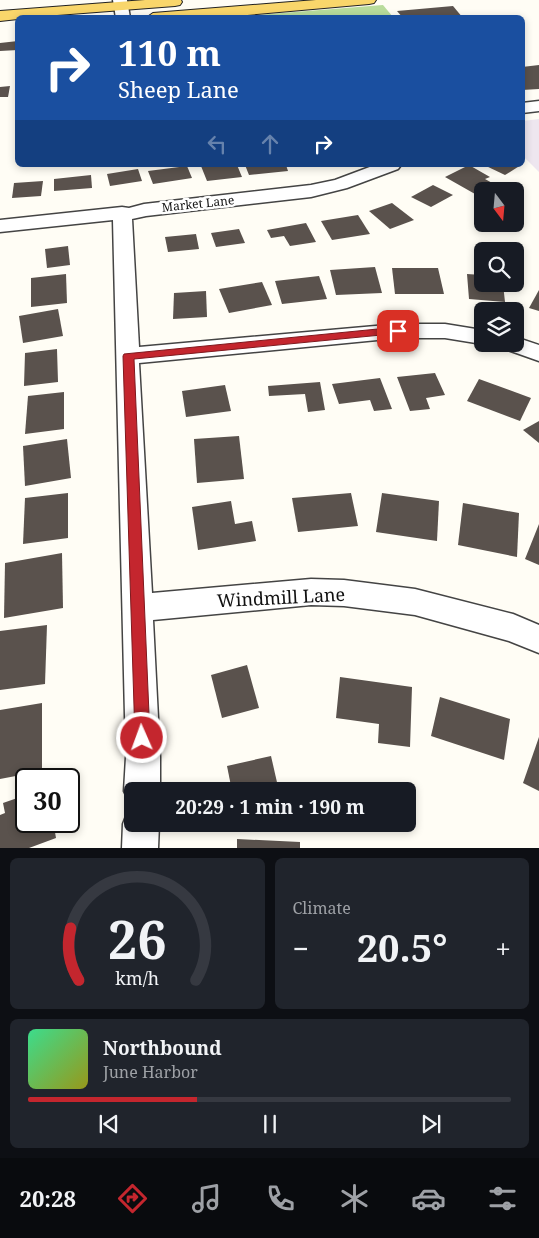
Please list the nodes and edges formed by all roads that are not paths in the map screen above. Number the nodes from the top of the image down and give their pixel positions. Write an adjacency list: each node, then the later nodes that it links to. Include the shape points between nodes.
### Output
1 (202, 0): 3 (main road)
2 (369, 0): 6 (main road)
3 (121, 8): 4 (main road)
4 (15, 15)
5 (15, 15): 7 (main road)
6 (189, 15)
7 (0, 16)
8 (15, 29): 9 (main road)
9 (0, 31)
10 (539, 106): 11 (street)
11 (525, 108)
12 (387, 167): 13 (street, Market Lane, via 311,191)
13 (122, 213): 14 (street, Market Lane); 18 (street)
14 (0, 226)
15 (474, 335): 18 (street, via 398,331)
16 (524, 348): 17 (street)
17 (539, 354)
18 (128, 356): 19 (street)
19 (137, 608): 20 (street, Windmill Lane, via 311,592 344,593 415,602 513,628); 21 (street)
20 (539, 639)
21 (142, 782)
22 (141, 832): 23 (street)
23 (140, 848)

